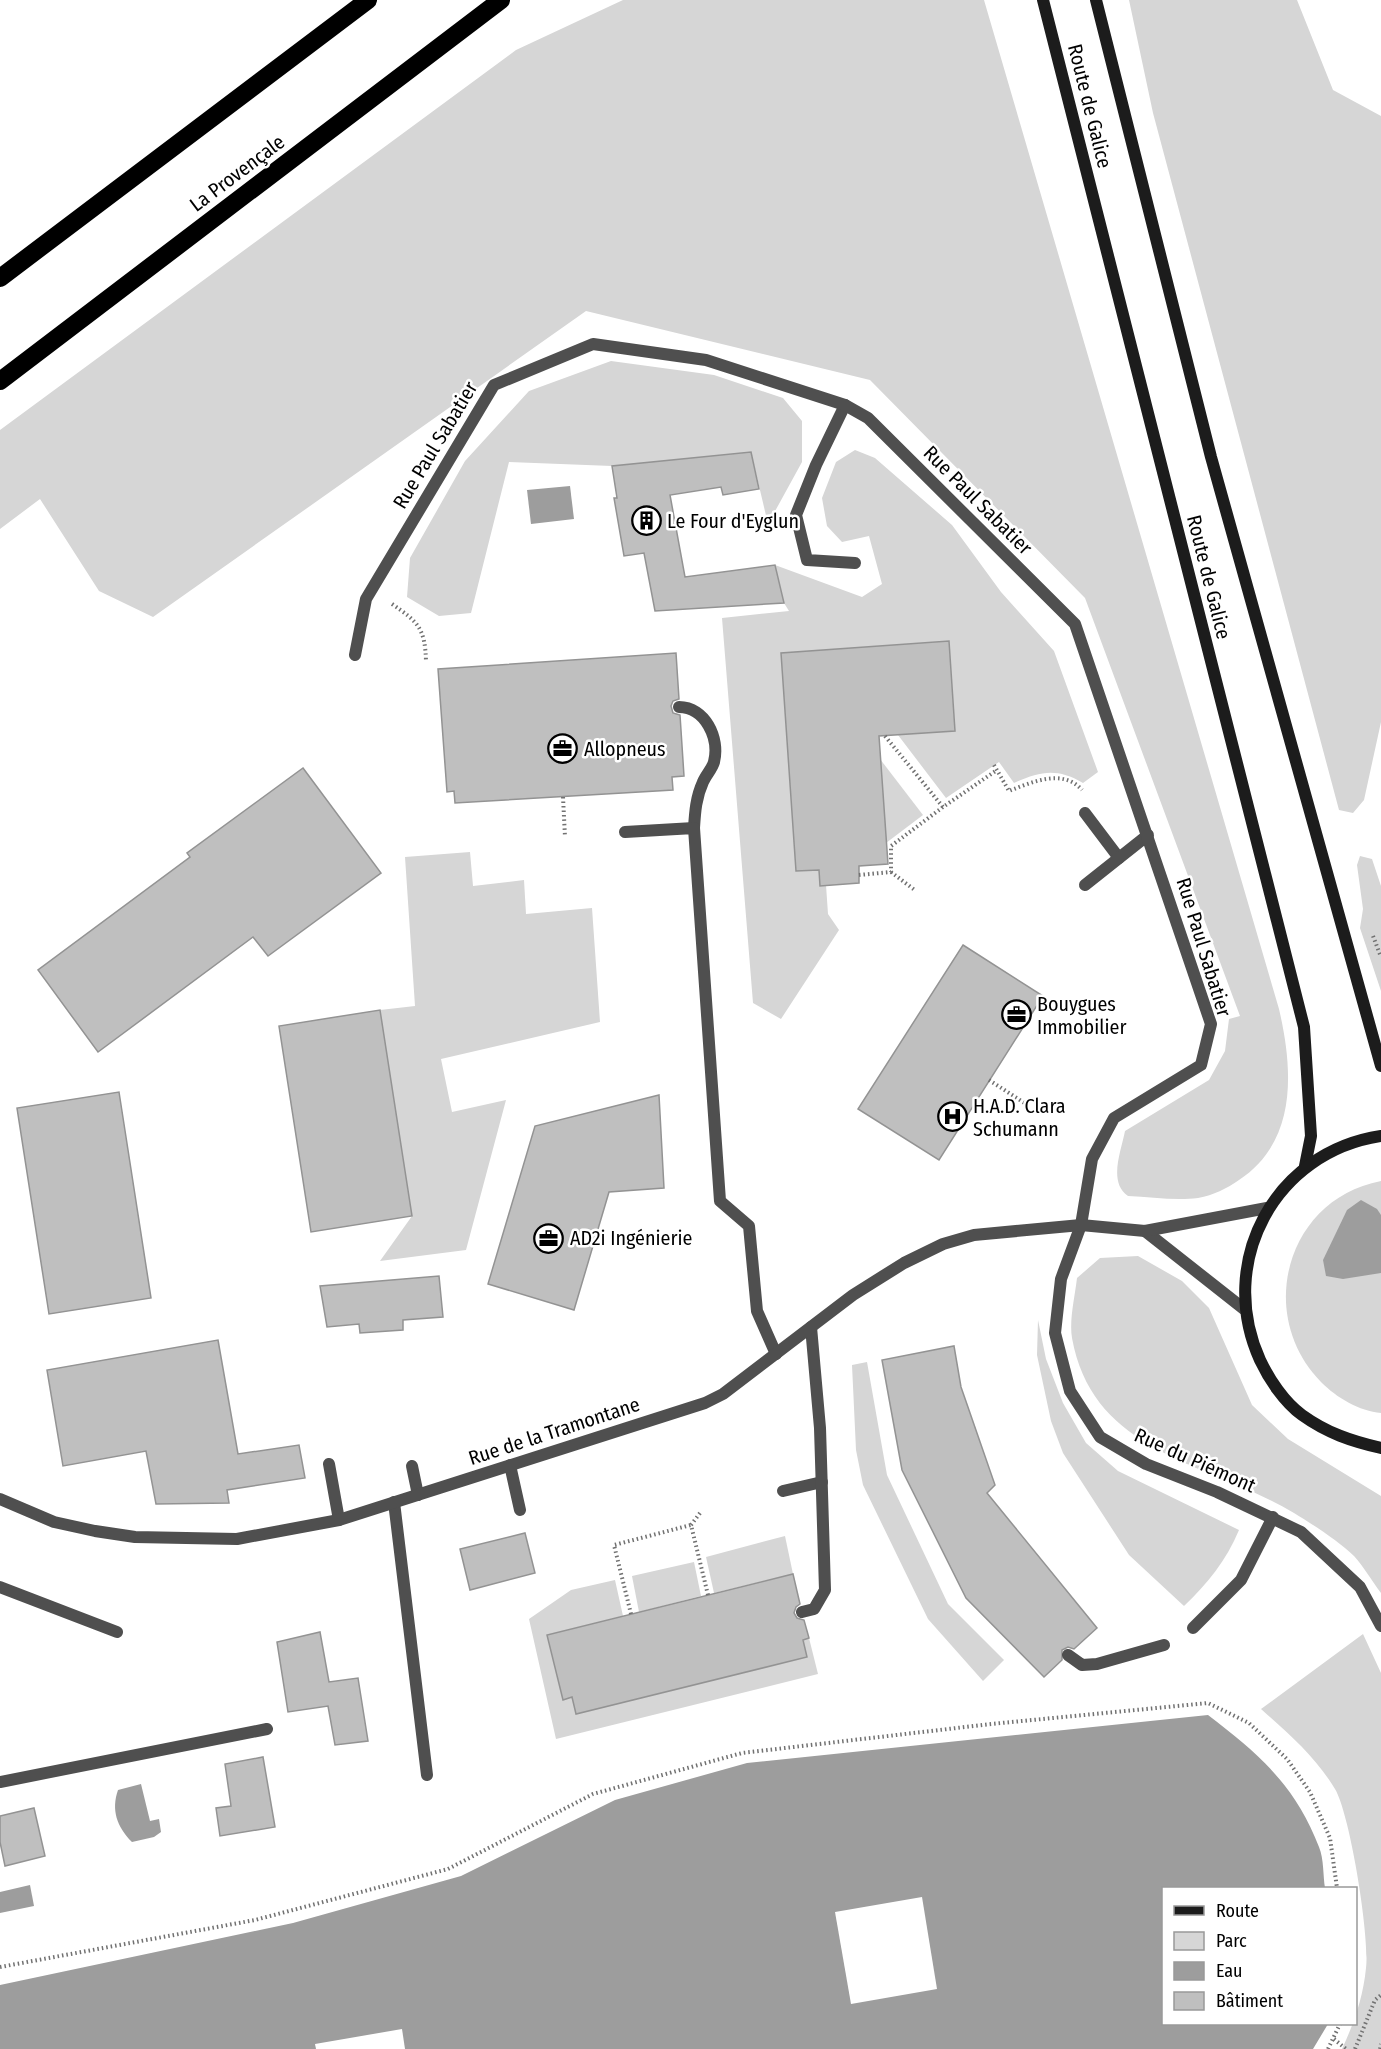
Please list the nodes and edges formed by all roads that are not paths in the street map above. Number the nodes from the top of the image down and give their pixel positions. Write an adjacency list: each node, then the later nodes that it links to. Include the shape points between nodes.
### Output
1 (368, 0): 5 (highway)
2 (501, 0): 6 (highway, La Provençale)
3 (1042, 0): 19 (main road, Route de Galice, via 1304,1027 1311,1136)
4 (1096, 0): 17 (main road, Route de Galice, via 1203,427)
5 (0, 278)
6 (0, 381)
7 (845, 405): 8 (street, via 796,515 807,560); 9 (street, Rue Paul Sabatier, via 706,360 593,344 494,385 366,599); 14 (street, Rue Paul Sabatier, via 868,418 1075,624)
8 (855, 563)
9 (355, 655)
10 (679, 707): 12 (street, via 690,707 704,717 715,737 714,762 695,805)
11 (1085, 813): 15 (street)
12 (694, 828): 13 (street); 25 (street, via 720,1201 749,1226 757,1311)
13 (625, 832)
14 (1148, 835): 15 (street); 21 (street, Rue Paul Sabatier, via 1211,1024 1201,1065 1114,1118 1092,1159)
15 (1119, 858): 16 (street)
16 (1085, 885)
17 (1381, 1066)
18 (1381, 1136): 19 (main road, via 1360,1139)
19 (1305, 1166): 20 (main road)
20 (1267, 1209): 22 (street, Rue de la Tramontane); 23 (main road, via 1246,1262)
21 (1081, 1225): 22 (street, Rue de la Tramontane); 24 (street, Rue de la Tramontane, via 974,1235 943,1244 853,1295); 36 (street, Rue du Piémont, via 1061,1279 1055,1333 1070,1391 1100,1437 1146,1464)
22 (1144, 1231): 23 (street)
23 (1244, 1309): 26 (main road, via 1249,1336 1268,1377 1300,1414 1339,1438)
24 (811, 1327): 25 (street, Rue de la Tramontane); 30 (street)
25 (776, 1354): 29 (street, Rue de la Tramontane, via 705,1403)
26 (1381, 1448)
27 (329, 1464): 37 (street)
28 (412, 1466): 32 (street)
29 (510, 1466): 32 (street, Rue de la Tramontane); 35 (street)
30 (822, 1482): 31 (street); 39 (street, via 825,1590 814,1609)
31 (783, 1491)
32 (418, 1495): 34 (street, Rue de la Tramontane)
33 (0, 1499): 37 (street, Rue de la Tramontane, via 54,1522 135,1537 237,1539)
34 (394, 1502): 37 (street, Rue de la Tramontane); 46 (street)
35 (520, 1510)
36 (1273, 1517): 40 (street, Rue du Piémont, via 1301,1532 1360,1587); 41 (street, via 1241,1580)
37 (339, 1520)
38 (0, 1587): 42 (street)
39 (802, 1612)
40 (1381, 1626)
41 (1193, 1628)
42 (117, 1632)
43 (1164, 1645): 44 (street, via 1097,1664 1082,1665)
44 (1068, 1655)
45 (267, 1729): 47 (street)
46 (428, 1775)
47 (0, 1782)

